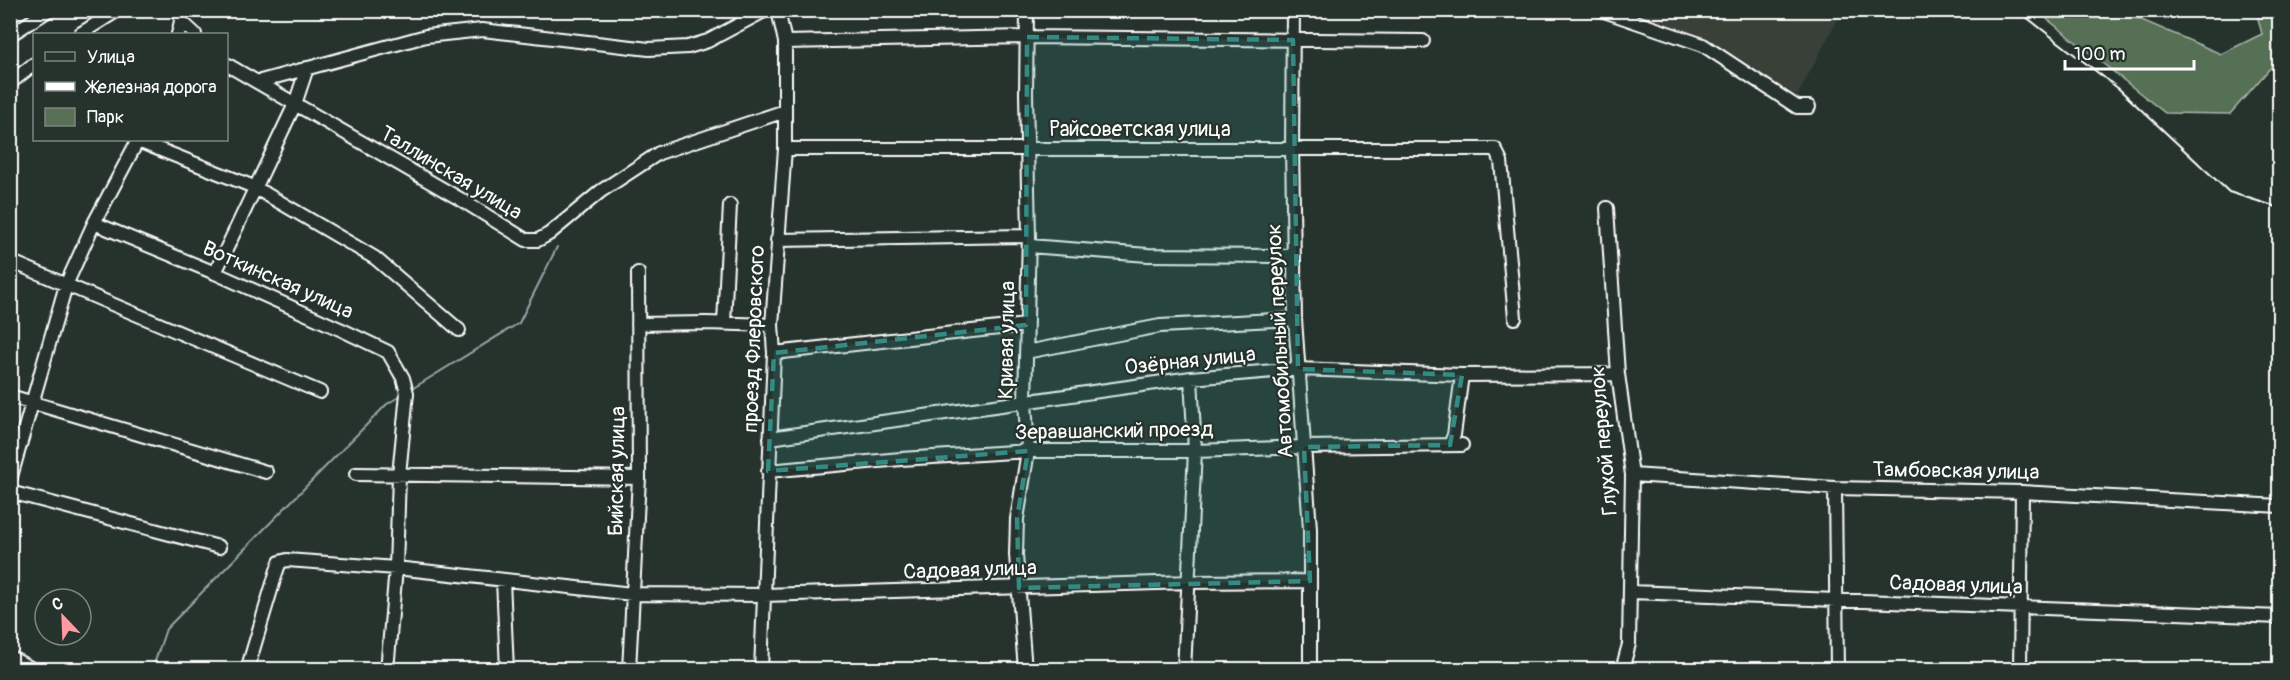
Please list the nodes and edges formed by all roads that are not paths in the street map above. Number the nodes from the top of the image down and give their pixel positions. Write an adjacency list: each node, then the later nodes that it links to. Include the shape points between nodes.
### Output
1 (118, 10): 9 (street)
2 (766, 10): 19 (street, via 708,41 688,47 649,49 482,30 426,36)
3 (778, 10): 16 (street, проезд Флеровского)
4 (1027, 10): 13 (street, Кривая улица)
5 (1293, 10): 14 (street, Автомобильный переулок)
6 (1601, 10): 23 (street, via 1704,45 1797,108)
7 (46, 12): 12 (street)
8 (181, 16): 10 (street); 11 (street)
9 (82, 33)
10 (178, 33)
11 (194, 33)
12 (10, 36)
13 (1027, 37): 14 (street); 16 (street); 27 (street, Кривая улица)
14 (1293, 40): 15 (street); 29 (street, Автомобильный переулок)
15 (1424, 41)
16 (785, 42): 24 (street, проезд Флеровского)
17 (33, 65): 20 (street)
18 (228, 65): 21 (street, Таллинская улица)
19 (307, 68): 21 (street); 22 (street)
20 (10, 82)
21 (258, 82): 22 (street, Таллинская улица)
22 (295, 104): 24 (street, Таллинская улица, via 526,240 538,240 549,234 601,191 659,153); 30 (street)
23 (1809, 106)
24 (785, 111): 28 (street, проезд Флеровского)
25 (137, 141): 33 (street)
26 (140, 141): 30 (street)
27 (1028, 147): 28 (street, Райсоветская улица); 29 (street, Райсоветская улица); 35 (street, Кривая улица)
28 (785, 149): 34 (street, проезд Флеровского)
29 (1292, 149): 36 (street, Автомобильный переулок); 41 (street, Райсоветская улица, via 1495,149 1501,161)
30 (254, 188): 38 (street); 47 (street, via 375,258)
31 (730, 206): 43 (street)
32 (1607, 208): 51 (street, Глухой переулок)
33 (94, 223): 38 (street, Воткинская улица); 40 (street)
34 (777, 240): 35 (street); 45 (street, проезд Флеровского)
35 (1029, 241): 36 (street, via 1148,255); 46 (street, Кривая улица)
36 (1294, 256): 42 (street, Автомобильный переулок)
37 (10, 261): 40 (street)
38 (215, 273): 65 (street, Воткинская улица, via 388,352 407,389)
39 (638, 273): 44 (street, Бийская улица)
40 (66, 285): 54 (street); 57 (street)
41 (1515, 318)
42 (1295, 319): 48 (street, via 1160,326); 50 (street, Автомобильный переулок)
43 (724, 323): 44 (street); 45 (street)
44 (638, 324): 67 (street, Бийская улица)
45 (772, 325): 49 (street, проезд Флеровского)
46 (1026, 325): 48 (street, Кривая улица); 49 (street)
47 (459, 330)
48 (1026, 352): 56 (street, Кривая улица)
49 (774, 353): 58 (street, проезд Флеровского)
50 (1298, 369): 52 (street, Озёрная улица); 53 (street, Озёрная улица); 59 (street, Автомобильный переулок)
51 (1618, 374): 52 (street, Озёрная улица); 66 (street, Глухой переулок)
52 (1462, 375): 59 (street, Зеравшанский проезд, via 1456,445)
53 (1191, 378): 56 (street, Озёрная улица); 61 (street)
54 (320, 392)
55 (10, 396): 57 (street)
56 (1025, 401): 58 (street, Озёрная улица); 60 (street, Кривая улица)
57 (32, 403): 63 (street); 68 (street)
58 (770, 438): 62 (street, проезд Флеровского)
59 (1304, 447): 61 (street, Зеравшанский проезд); 76 (street, Автомобильный переулок)
60 (1028, 451): 61 (street, Зеравшанский проезд); 62 (street, Зеравшанский проезд); 78 (street, Кривая улица, via 1017,519)
61 (1195, 451): 77 (street)
62 (768, 471): 81 (street, проезд Флеровского)
63 (266, 472)
64 (356, 474): 65 (street)
65 (399, 475): 67 (street); 74 (street, Воткинская улица)
66 (1632, 476): 69 (street, Тамбовская улица); 79 (street, Глухой переулок)
67 (639, 478): 80 (street, Бийская улица)
68 (10, 480)
69 (1835, 488): 71 (street, Тамбовская улица); 82 (street)
70 (10, 492): 73 (street)
71 (2022, 492): 72 (street, Тамбовская улица); 83 (street)
72 (2280, 506)
73 (219, 547)
74 (396, 568): 75 (street, Садовая улица); 87 (street, Садовая улица, via 280,562); 88 (street, Воткинская улица)
75 (503, 580): 80 (street, Садовая улица); 89 (street)
76 (1310, 581): 77 (street, Садовая улица); 94 (street, Автомобильный переулок)
77 (1190, 582): 78 (street, Садовая улица); 93 (street)
78 (1019, 588): 81 (street, Садовая улица); 92 (street, Кривая улица)
79 (1631, 592): 82 (street, Садовая улица); 95 (street, Глухой переулок, via 1629,644)
80 (632, 594): 81 (street, Садовая улица); 90 (street, Бийская улица)
81 (764, 595): 91 (street, проезд Флеровского)
82 (1836, 600): 83 (street, Садовая улица); 96 (street)
83 (2020, 608): 84 (street, Садовая улица); 97 (street)
84 (2280, 617)
85 (10, 657): 86 (street)
86 (34, 669)
87 (247, 669)
88 (387, 669)
89 (507, 669)
90 (629, 669)
91 (761, 669)
92 (1025, 669)
93 (1184, 669)
94 (1310, 669)
95 (1622, 669)
96 (1837, 669)
97 (2020, 669)

